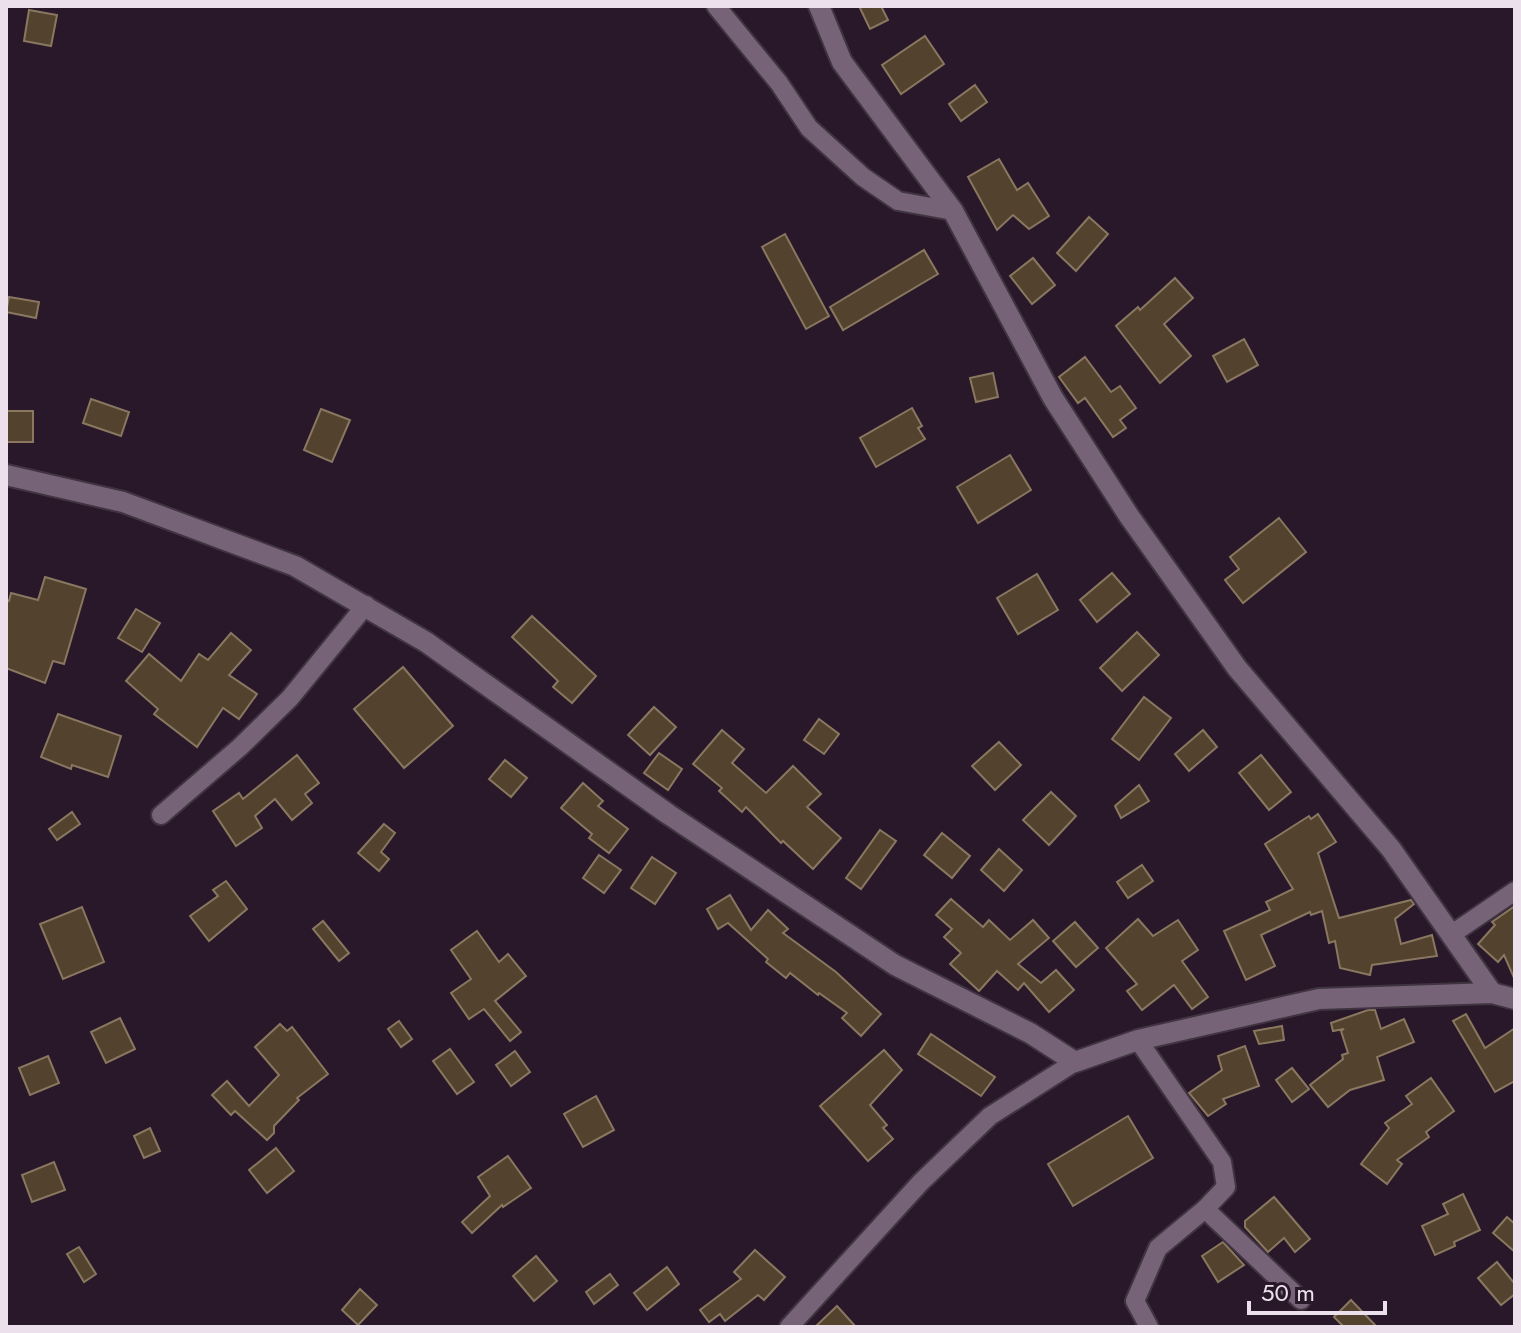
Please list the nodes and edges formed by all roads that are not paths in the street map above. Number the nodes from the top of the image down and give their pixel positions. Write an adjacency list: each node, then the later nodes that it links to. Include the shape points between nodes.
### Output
1 (716, 6): 3 (street, via 809,128 863,177 898,201)
2 (819, 6): 3 (street, via 842,62)
3 (953, 211): 8 (street, via 1053,398 1129,516 1237,668 1391,849)
4 (6, 475): 5 (street, via 123,502 295,566)
5 (366, 605): 6 (street, via 290,698); 12 (street, via 895,965 1030,1033)
6 (161, 815)
7 (1515, 891): 8 (street)
8 (1452, 934): 9 (street)
9 (1492, 993): 10 (street); 11 (street, via 1319,999)
10 (1515, 999)
11 (1138, 1040): 12 (street); 13 (street, via 1222,1162 1226,1187)
12 (1075, 1062): 15 (street, via 990,1116 921,1182)
13 (1205, 1209): 14 (street); 16 (street, via 1158,1248 1135,1301)
14 (1301, 1300)
15 (789, 1327)
16 (1149, 1327)

